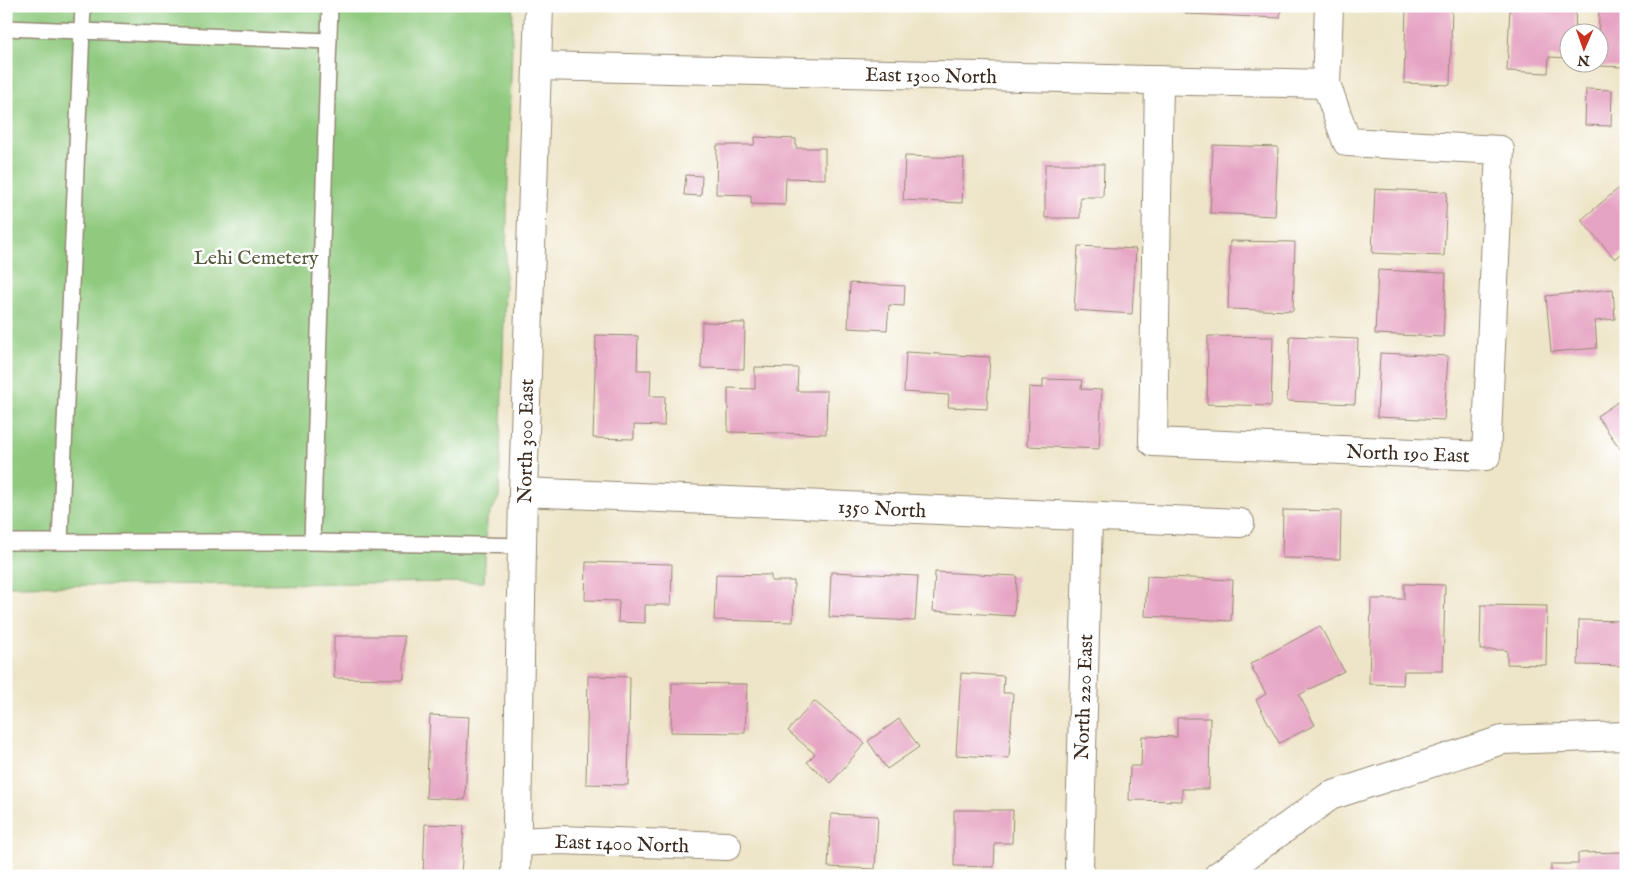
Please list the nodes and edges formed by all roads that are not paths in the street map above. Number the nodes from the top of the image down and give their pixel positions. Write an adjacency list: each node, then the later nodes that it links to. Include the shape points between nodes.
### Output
1 (83, 6): 6 (lane)
2 (330, 6): 7 (lane)
3 (539, 6): 8 (street, North 300 East)
4 (1329, 6): 10 (street, North 190 East)
5 (6, 28): 6 (lane)
6 (82, 30): 7 (lane); 14 (lane)
7 (329, 41): 16 (lane)
8 (536, 66): 9 (street, East 1300 North); 11 (street, North 300 East)
9 (1159, 80): 10 (street, East 1300 North); 10 (street, North 190 East, via 1153,442 1486,456 1500,150 1347,142)
10 (1326, 84)
11 (524, 492): 12 (street, 1350 North); 17 (street, North 300 East)
12 (1088, 517): 13 (street, 1350 North); 22 (street, North 220 East)
13 (1240, 523)
14 (60, 541): 15 (lane); 16 (lane)
15 (6, 542)
16 (312, 542): 17 (lane)
17 (524, 546): 19 (street, North 300 East)
18 (1626, 736): 23 (street, via 1502,740 1330,796)
19 (518, 842): 20 (street, East 1400 North, via 559,840); 21 (street, North 300 East)
20 (727, 846)
21 (516, 876)
22 (1081, 876)
23 (1218, 876)

